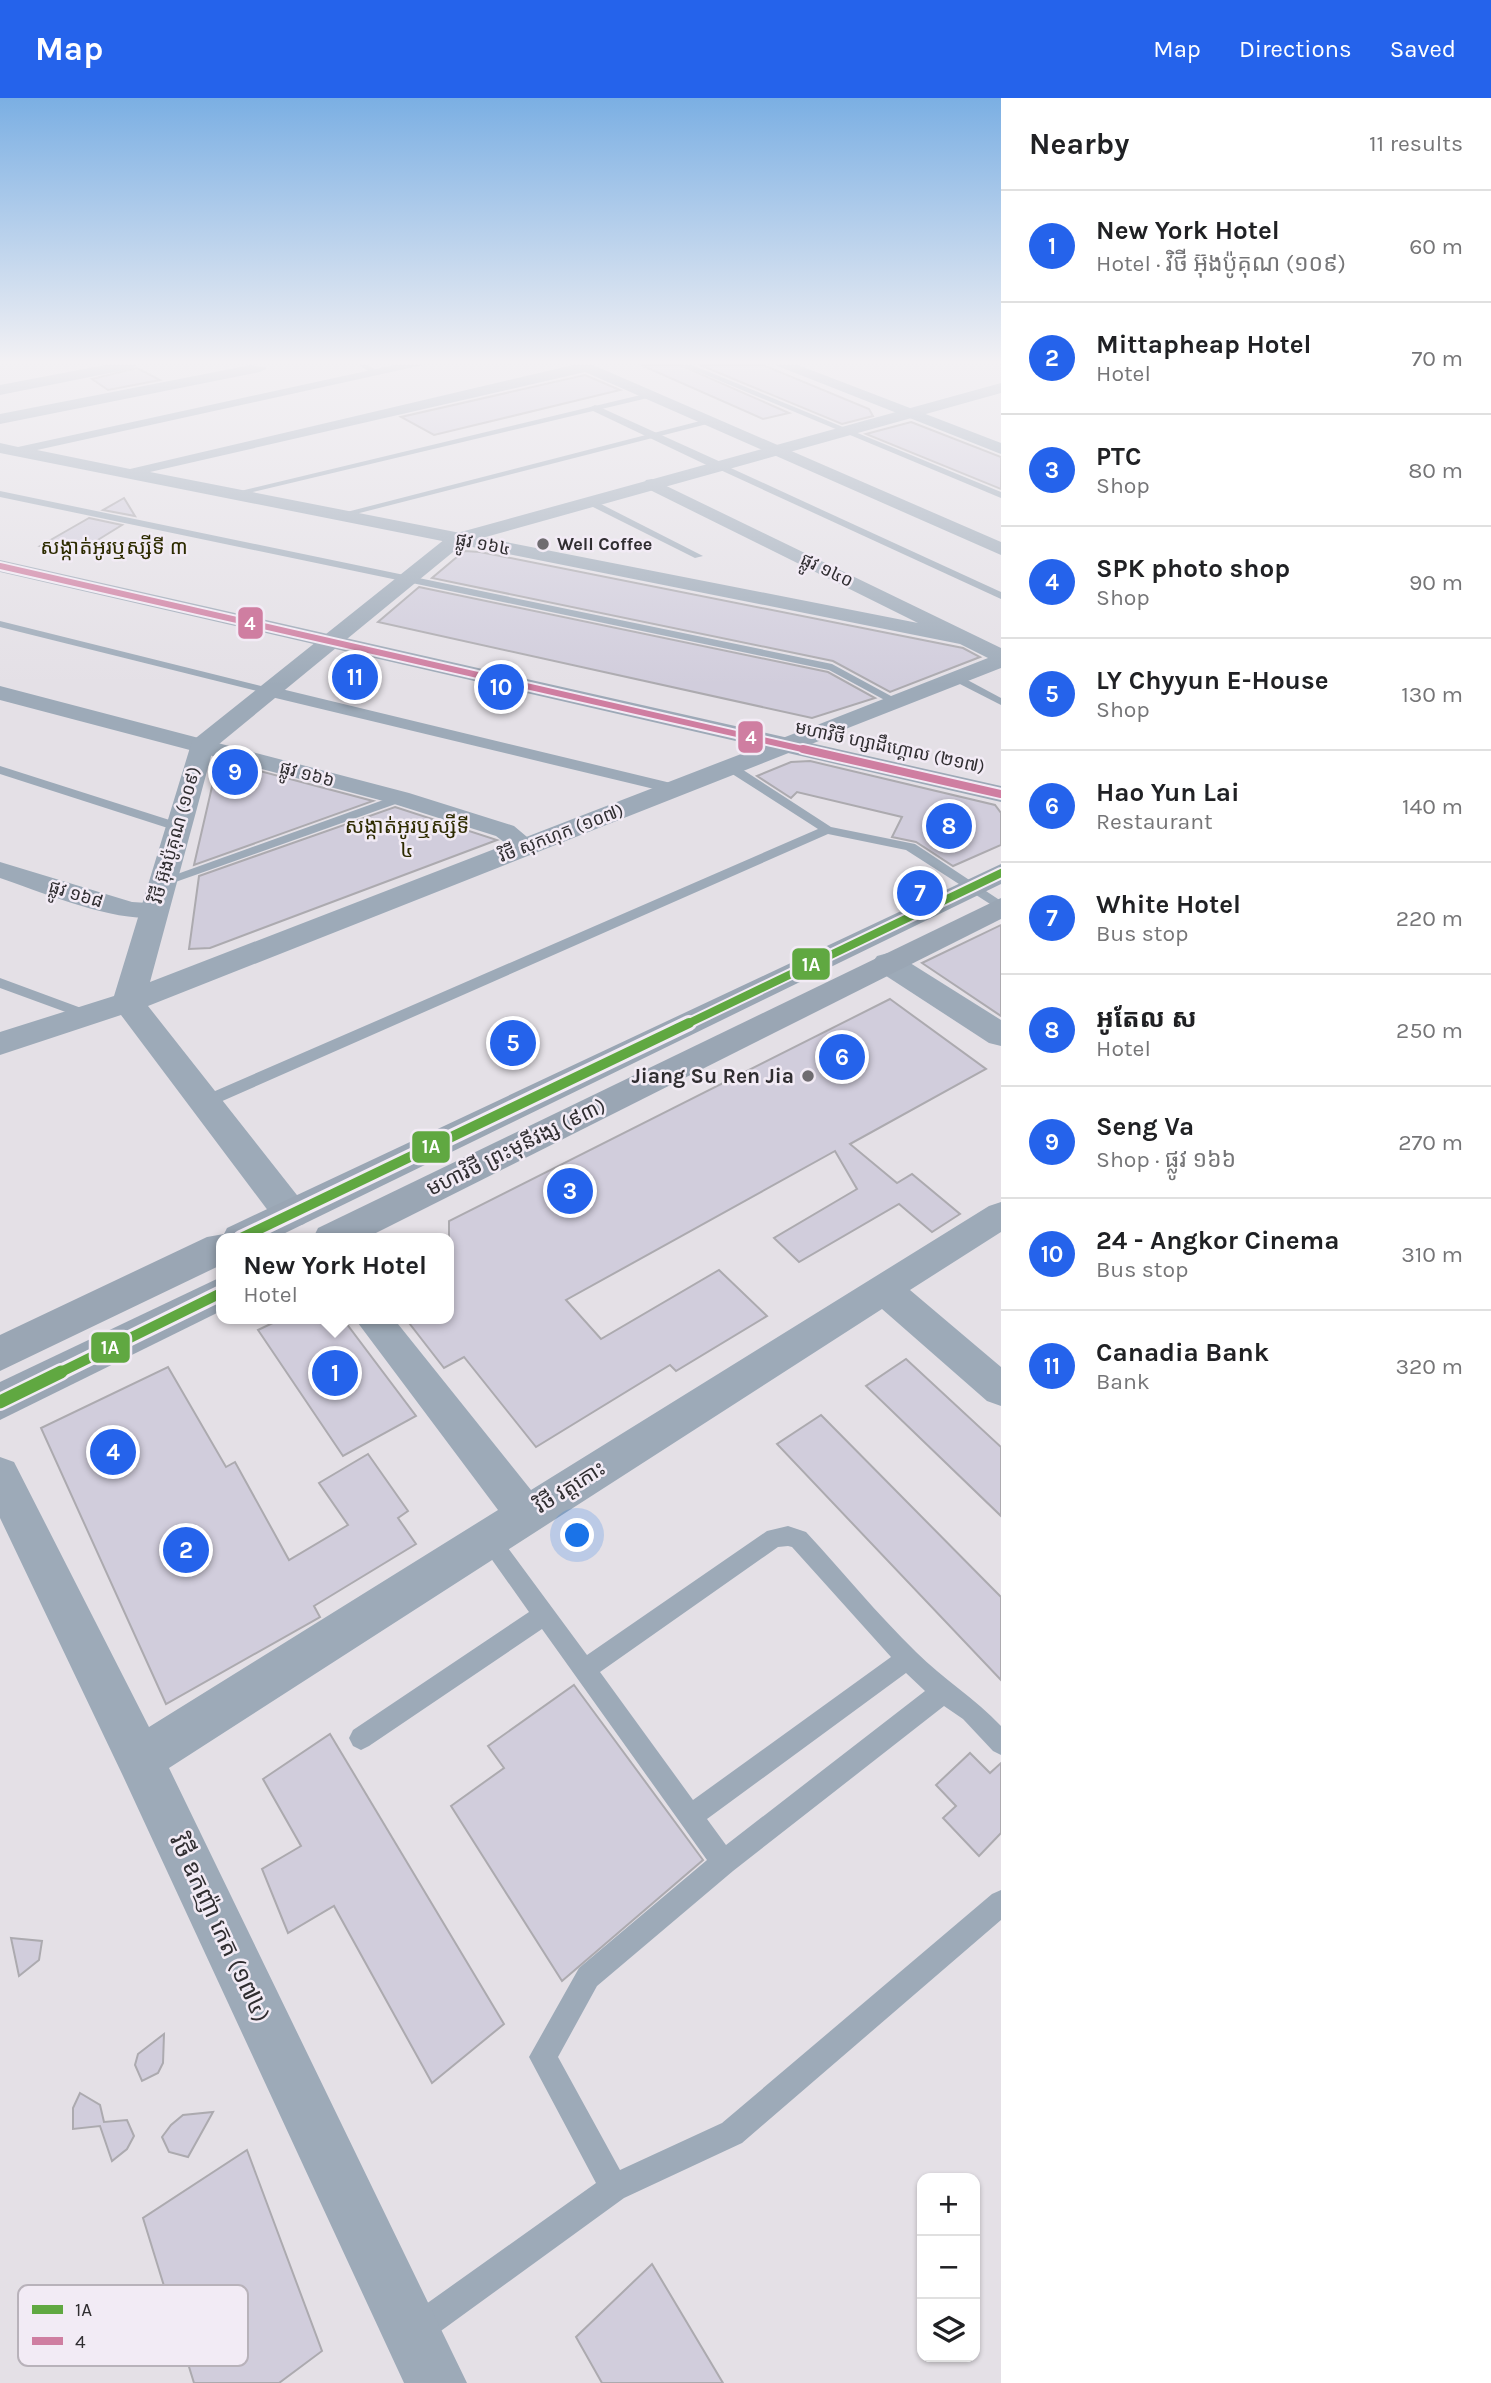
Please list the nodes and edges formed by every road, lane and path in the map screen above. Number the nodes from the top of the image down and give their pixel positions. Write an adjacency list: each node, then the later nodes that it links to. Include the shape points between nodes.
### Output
1 (116, 472): 9 (street, ផ្លូវ ១៦៤)
2 (130, 472): 9 (street)
3 (326, 472): 12 (lane)
4 (511, 472): 15 (lane)
5 (698, 472): 10 (street, វិថី អ៊ុងប៉ូគុណ (១០៩))
6 (731, 472): 24 (lane)
7 (823, 472): 19 (street)
8 (944, 472): 13 (lane)
9 (124, 473): 12 (street, ផ្លូវ ១៦៤)
10 (652, 484): 14 (street, វិថី អ៊ុងប៉ូគុណ (១០៩)); 25 (street, ផ្លូវ ១៤០)
11 (0, 494): 23 (lane)
12 (232, 494): 15 (street, ផ្លូវ ១៦៤)
13 (1001, 495)
14 (590, 502): 16 (street, វិថី អ៊ុងប៉ូគុណ (១០៩)); 20 (lane)
15 (340, 516): 17 (street, ផ្លូវ ១៦៤)
16 (520, 521): 17 (street, វិថី អ៊ុងប៉ូគុណ (១០៩)); 21 (street, via 578,553)
17 (457, 539): 21 (street, ផ្លូវ ១៦៤); 23 (street, វិថី អ៊ុងប៉ូគុណ (១០៩))
18 (0, 547): 28 (main road, មហាវិថី ហ្សាដឹហ្គោល (២១៧))
19 (1001, 549)
20 (698, 556)
21 (578, 562): 26 (street, ផ្លូវ ១៦៤)
22 (0, 565): 28 (main road, មហាវិថី ហ្សាដឹហ្គោល (២១៧))
23 (408, 579): 28 (street, វិថី អ៊ុងប៉ូគុណ (១០៩)); 34 (lane, via 832,667)
24 (1001, 596)
25 (886, 599): 26 (street); 29 (street, ផ្លូវ ១៤០)
26 (870, 620): 29 (street, ផ្លូវ ១៦៤)
27 (0, 624): 32 (lane)
28 (340, 634): 32 (street, វិថី អ៊ុងប៉ូគុណ (១០៩)); 36 (main road, មហាវិថី ហ្សាដឹហ្គោល (២១៧)); 38 (main road, មហាវិថី ហ្សាដឹហ្គោល (២១៧))
29 (967, 639): 30 (street, ផ្លូវ ១៤០)
30 (1001, 658): 31 (street, វិថី សុកហុក (១០៧))
31 (956, 678): 34 (street, វិថី សុកហុក (១០៧)); 35 (lane)
32 (269, 691): 37 (street, វិថី អ៊ុងប៉ូគុណ (១០៩)); 42 (street)
33 (0, 693): 37 (street, ផ្លូវ ១៦៦)
34 (895, 702): 36 (street, វិថី សុកហុក (១០៧))
35 (1001, 702)
36 (820, 732): 38 (street, វិថី សុកហុក (១០៧)); 41 (main road, មហាវិថី ហ្សាដឹហ្គោល (២១៧))
37 (201, 746): 44 (street, ផ្លូវ ១៦៦); 45 (street, វិថី អ៊ុងប៉ូគុណ (១០៩))
38 (786, 746): 39 (street, វិថី សុកហុក (១០៧)); 43 (main road, មហាវិថី ហ្សាដឹហ្គោល (២១៧))
39 (730, 767): 42 (street, វិថី សុកហុក (១០៧)); 46 (lane)
40 (0, 770): 45 (lane)
41 (1001, 772)
42 (675, 789): 47 (street, វិថី សុកហុក (១០៧))
43 (1001, 794)
44 (400, 798): 47 (street, ផ្លូវ ១៦៦, via 505,831); 51 (lane)
45 (178, 827): 51 (street, វិថី អ៊ុងប៉ូគុណ (១០៩))
46 (827, 830): 50 (lane, via 910,847); 59 (lane)
47 (526, 847): 55 (street, វិថី សុកហុក (១០៧))
48 (0, 870): 51 (street, ផ្លូវ ១៦៨, via 130,910)
49 (1001, 873): 50 (highway, មហាវិថី ព្រះមុនីវង្ស (៩៣))
50 (971, 887): 52 (lane); 60 (highway, មហាវិថី ព្រះមុនីវង្ស (៩៣))
51 (158, 896): 55 (street, វិថី អ៊ុងប៉ូគុណ (១០៩))
52 (1001, 907): 53 (highway, មហាវិថី ព្រះមុនីវង្ស (៩៣))
53 (888, 962): 57 (street); 63 (highway, មហាវិថី ព្រះមុនីវង្ស (៩៣))
54 (0, 983): 56 (lane)
55 (128, 1002): 56 (street, វិថី សុកហុក (១០៧)); 59 (street)
56 (87, 1015): 58 (street, វិថី សុកហុក (១០៧))
57 (1001, 1035)
58 (0, 1044)
59 (205, 1102): 60 (street)
60 (291, 1214): 62 (highway, មហាវិថី ព្រះមុនីវង្ស (៩៣))
61 (1001, 1215): 65 (street, វិថី វត្តកោះ)
62 (251, 1233)
63 (342, 1233)
64 (216, 1250): 68 (highway)
65 (884, 1289): 69 (street); 72 (street, វិថី វត្តកោះ)
66 (216, 1295): 70 (highway)
67 (377, 1324): 72 (street)
68 (0, 1354)
69 (1001, 1390)
70 (0, 1402)
71 (0, 1475): 80 (street, វិថី ឧកញ៉ា កេត (១៧៤))
72 (526, 1514): 73 (street, វិថី វត្តកោះ)
73 (489, 1541): 74 (lane); 80 (street, វិថី វត្តកោះ)
74 (544, 1615): 76 (lane); 78 (lane)
75 (907, 1659): 76 (lane, via 799,1539 788,1536 774,1538); 77 (lane); 81 (lane)
76 (585, 1669): 81 (lane)
77 (943, 1692): 79 (lane, via 971,1712); 82 (lane)
78 (361, 1738)
79 (1001, 1744)
80 (140, 1759): 85 (street, វិថី ឧកញ៉ា កេត (១៧៤))
81 (691, 1816): 82 (lane)
82 (724, 1862): 84 (lane, via 588,1977 543,2057)
83 (1001, 1903): 84 (lane, via 732,2133)
84 (614, 2188): 85 (lane)
85 (412, 2333): 86 (street, វិថី ឧកញ៉ា កេត (១៧៤))
86 (436, 2383)

